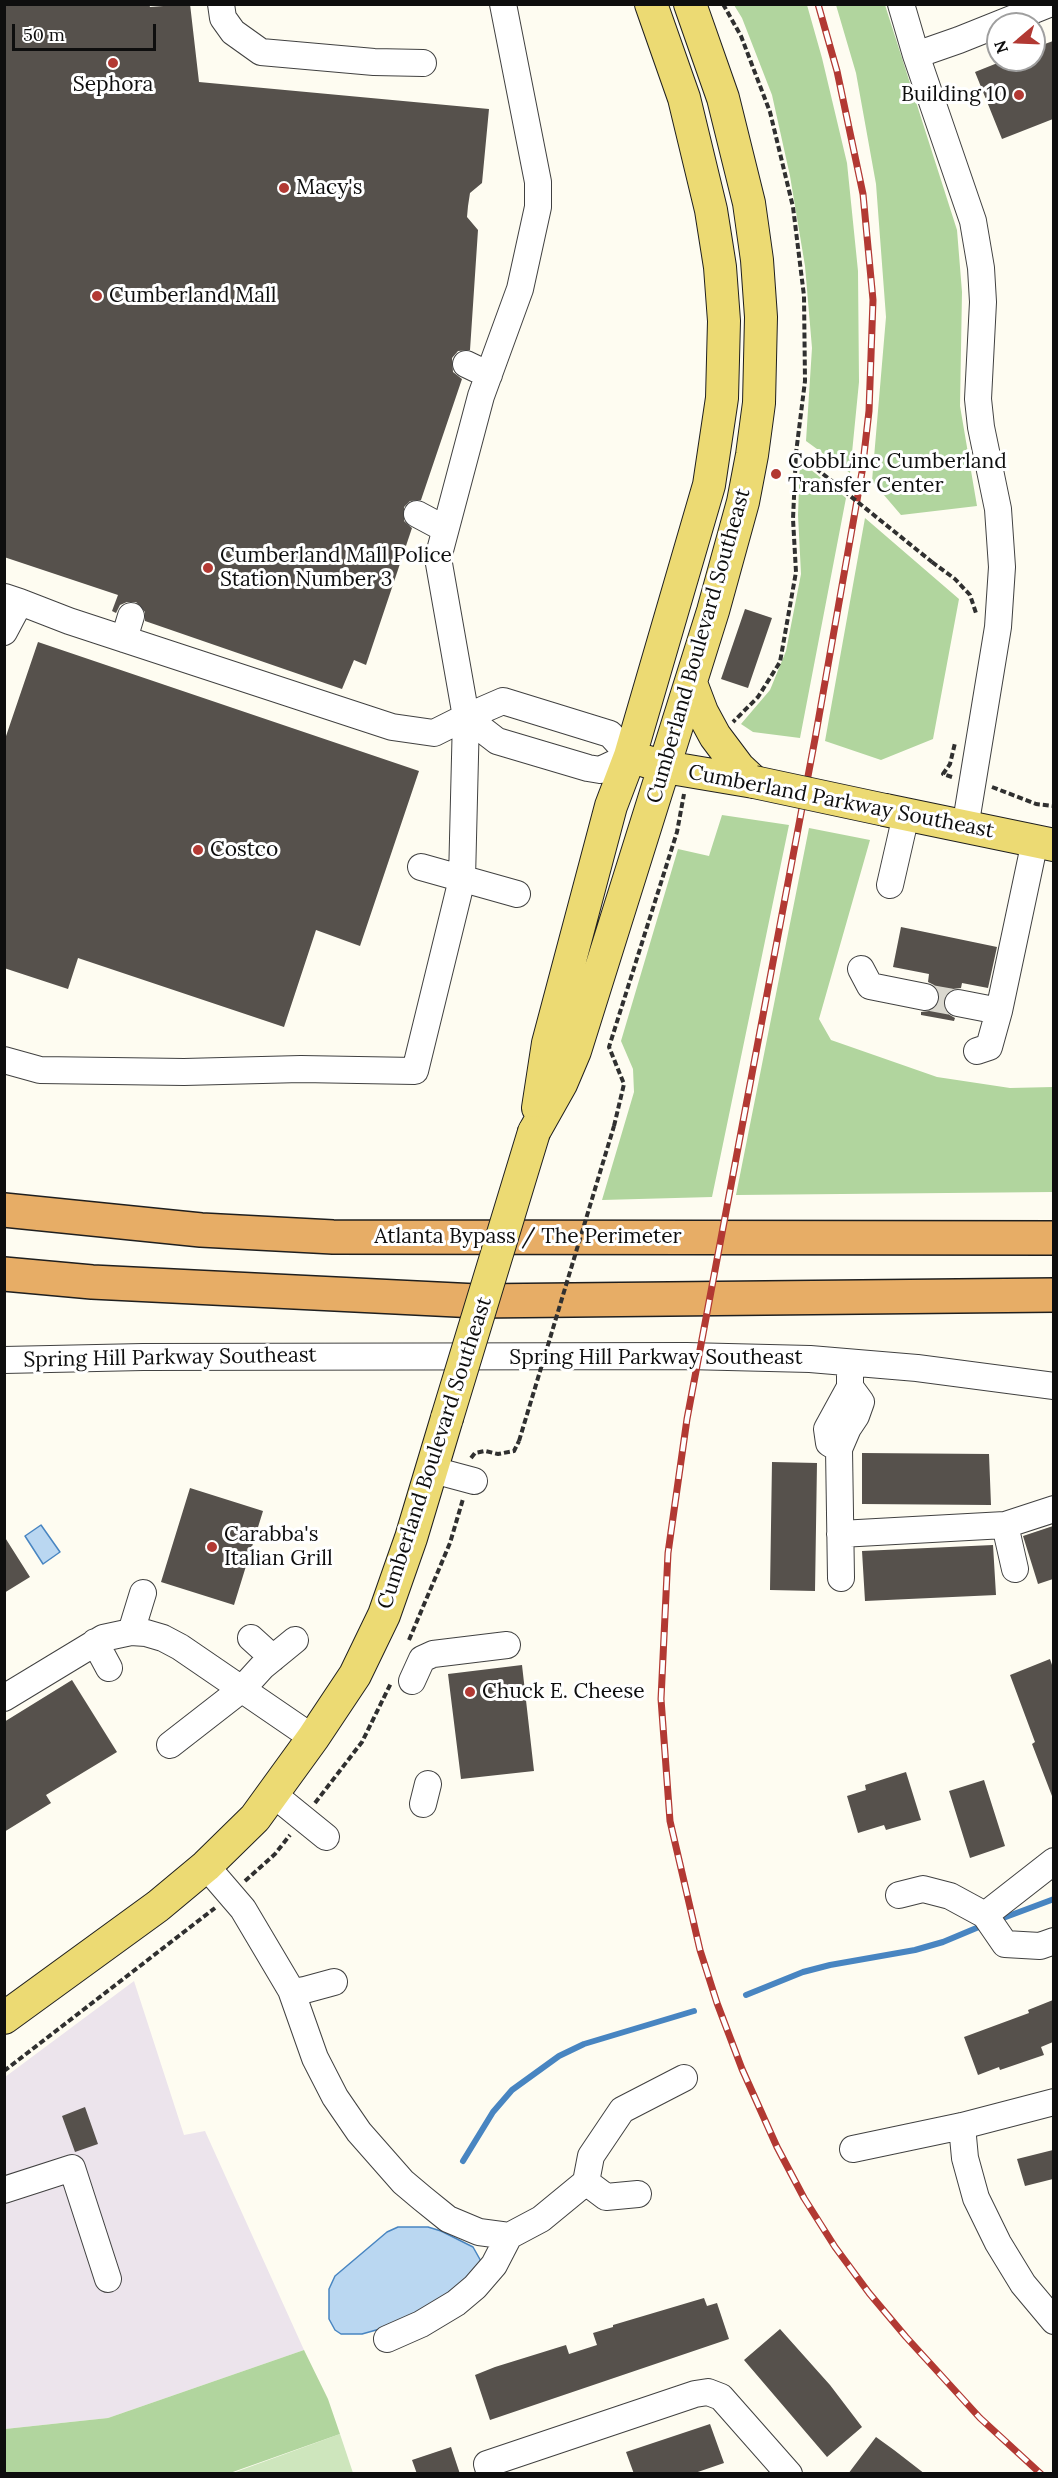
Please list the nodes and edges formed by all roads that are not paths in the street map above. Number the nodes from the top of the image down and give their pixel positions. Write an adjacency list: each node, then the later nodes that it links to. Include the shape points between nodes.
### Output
1 (221, 4): 8 (street, via 223,18 233,32 261,52)
2 (503, 4): 10 (street, via 538,182 538,207 520,289 477,369)
3 (651, 4): 15 (main road, Cumberland Boulevard Southeast, via 684,98 711,210 720,267 724,358 710,484)
4 (690, 4): 13 (main road, Cumberland Boulevard Southeast, via 723,98 749,203 761,338 759,403 743,502)
5 (901, 4): 7 (street)
6 (1049, 4): 7 (street)
7 (916, 55): 19 (street, via 973,221 983,302 978,399 998,508 1002,558 998,627)
8 (423, 63)
9 (417, 514): 10 (street)
10 (445, 529): 14 (street, via 438,558)
11 (12, 600): 12 (street); 14 (street, via 128,628 327,694 392,727 434,733)
12 (4, 632)
13 (691, 683): 16 (main road, Cumberland Boulevard Southeast); 17 (main road, via 715,736)
14 (466, 717): 15 (street, via 497,741 588,768 600,770); 15 (street, via 503,701 610,734); 22 (street)
15 (630, 756): 16 (main road, Cumberland Parkway Southeast); 31 (main road, Cumberland Boulevard Southeast, via 611,806 550,1033)
16 (665, 768): 17 (main road, Cumberland Parkway Southeast); 31 (main road, Cumberland Boulevard Southeast, via 575,1052)
17 (754, 782): 18 (main road, Cumberland Parkway Southeast, bridge)
18 (896, 813): 19 (main road, Cumberland Parkway Southeast); 23 (street)
19 (965, 828): 20 (main road, Cumberland Parkway Southeast)
20 (1044, 843): 28 (street)
21 (421, 867): 22 (street)
22 (462, 879): 24 (street); 30 (street, via 415,1071 40,1070)
23 (890, 885)
24 (517, 894)
25 (861, 969): 26 (street, via 870,986)
26 (925, 997)
27 (958, 1003): 28 (street)
28 (999, 1011): 29 (street, via 989,1047)
29 (977, 1051)
30 (4, 1059)
31 (534, 1132): 39 (main road, Cumberland Boulevard Southeast, bridge)
32 (4, 1210): 33 (highway, Atlanta Bypass / The Perimeter, via 201,1230 333,1237)
33 (1053, 1238)
34 (4, 1274): 35 (highway, via 477,1301)
35 (1053, 1295)
36 (4, 1360): 37 (street, Spring Hill Parkway Southeast, via 687,1356 810,1359)
37 (850, 1375): 38 (street, Spring Hill Parkway Southeast, via 917,1368); 43 (street, via 861,1402 839,1449)
38 (1053, 1386)
39 (432, 1470): 40 (street); 57 (main road, Cumberland Boulevard Southeast, via 384,1615 355,1675)
40 (474, 1480)
41 (1053, 1509): 42 (street)
42 (1005, 1525): 43 (street); 44 (street)
43 (840, 1534): 45 (street)
44 (1015, 1569)
45 (841, 1578)
46 (143, 1593): 47 (street)
47 (131, 1632): 50 (street); 55 (street, via 163,1638)
48 (251, 1638): 52 (street)
49 (295, 1640): 52 (street)
50 (95, 1642): 53 (street); 56 (street)
51 (507, 1645): 54 (street, via 433,1654 422,1659)
52 (273, 1658): 55 (street)
53 (110, 1668)
54 (412, 1681)
55 (242, 1689): 57 (street); 58 (street)
56 (4, 1698)
57 (313, 1738): 59 (main road, Cumberland Boulevard Southeast)
58 (170, 1745)
59 (273, 1794): 60 (street); 62 (main road, Cumberland Boulevard Southeast, via 255,1818)
60 (326, 1837)
61 (1053, 1861): 64 (street)
62 (206, 1866): 67 (street, via 243,1909); 68 (main road, Cumberland Boulevard Southeast, via 158,1906)
63 (899, 1895): 64 (street, via 923,1889 950,1896)
64 (985, 1915): 65 (street, via 1005,1944 1040,1946)
65 (1053, 1941)
66 (334, 1982): 67 (street)
67 (291, 1990): 76 (street, via 315,2058 335,2097 366,2141 403,2182 448,2219 479,2232)
68 (4, 2018)
69 (684, 2078): 73 (street, via 622,2109 591,2156)
70 (1053, 2102): 71 (street)
71 (962, 2126): 72 (street); 78 (street, via 965,2158 976,2198 1023,2284)
72 (853, 2149)
73 (586, 2182): 75 (street, via 606,2197); 76 (street, via 541,2219)
74 (4, 2190): 77 (street, via 72,2168)
75 (638, 2194)
76 (509, 2236): 79 (street, via 494,2265 475,2287 421,2324)
77 (108, 2279)
78 (1053, 2321)
79 (387, 2339)
80 (489, 2469): 81 (street, via 708,2392 721,2397)
81 (781, 2472)

